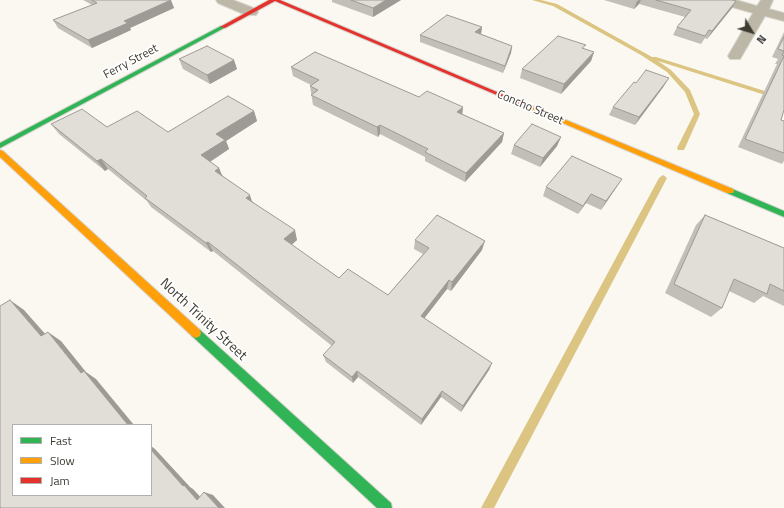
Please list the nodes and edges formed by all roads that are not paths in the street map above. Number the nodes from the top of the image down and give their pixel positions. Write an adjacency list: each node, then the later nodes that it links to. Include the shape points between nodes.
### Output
1 (222, 0): 5 (street)
2 (275, 0): 5 (street, Ferry Street); 10 (street, Concho Street)
3 (722, 0): 4 (street)
4 (764, 5): 6 (street); 7 (street)
5 (251, 12): 8 (street, Ferry Street)
6 (784, 17)
7 (735, 56)
8 (0, 146)
9 (0, 153): 11 (street, North Trinity Street)
10 (784, 214)
11 (386, 508)

